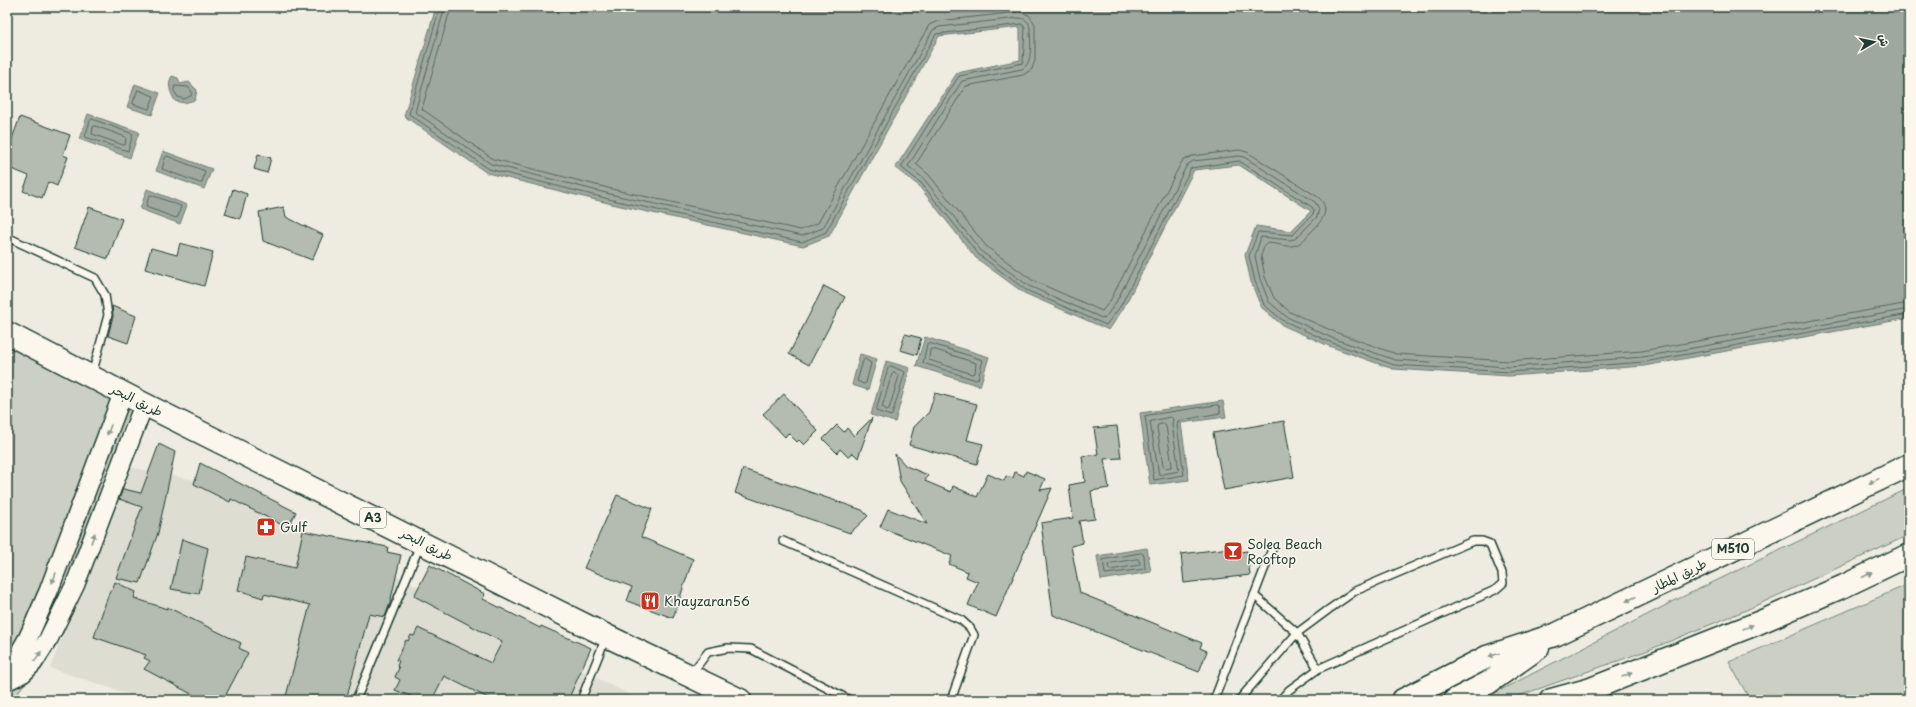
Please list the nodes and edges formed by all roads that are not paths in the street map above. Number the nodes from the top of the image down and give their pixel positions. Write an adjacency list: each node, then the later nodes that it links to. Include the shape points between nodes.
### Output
1 (7, 236): 3 (lane, via 95,278 102,289 108,315)
2 (7, 333): 3 (highway, طريق البحر / A3)
3 (92, 377): 4 (highway, طريق البحر / A3)
4 (123, 393): 5 (highway, طريق البحر / A3); 17 (street, one-way to 17, via 49,590 28,638 13,664)
5 (144, 404): 8 (highway, طريق البحر / A3); 17 (street, one-way to 5, via 28,668 49,638 75,585)
6 (1909, 464): 13 (highway, طريق المطار / M510, one-way to 13)
7 (783, 541): 23 (lane, via 960,620 970,628 974,635)
8 (422, 542): 14 (highway, طريق البحر / A3); 19 (lane)
9 (1272, 549): 11 (lane)
10 (1909, 555): 18 (highway, one-way to 10, via 1758,623)
11 (1254, 595): 12 (lane); 24 (lane)
12 (1297, 633): 15 (lane); 15 (lane, via 1355,592 1473,541 1490,544 1502,573 1503,583 1495,590); 25 (lane)
13 (1557, 634): 27 (highway, one-way to 27, via 1487,657); 28 (highway, via 1488,683)
14 (607, 636): 16 (highway, طريق البحر / A3); 20 (lane)
15 (1318, 669): 26 (lane, via 1289,690)
16 (690, 676): 21 (highway, طريق البحر / A3); 22 (lane, via 708,652 728,648 751,649)
17 (8, 680)
18 (1582, 695): 29 (highway)
19 (356, 700)
20 (581, 700)
21 (740, 700)
22 (850, 700)
23 (951, 700)
24 (1214, 700)
25 (1239, 700)
26 (1280, 700)
27 (1403, 700)
28 (1455, 700)
29 (1551, 700)

